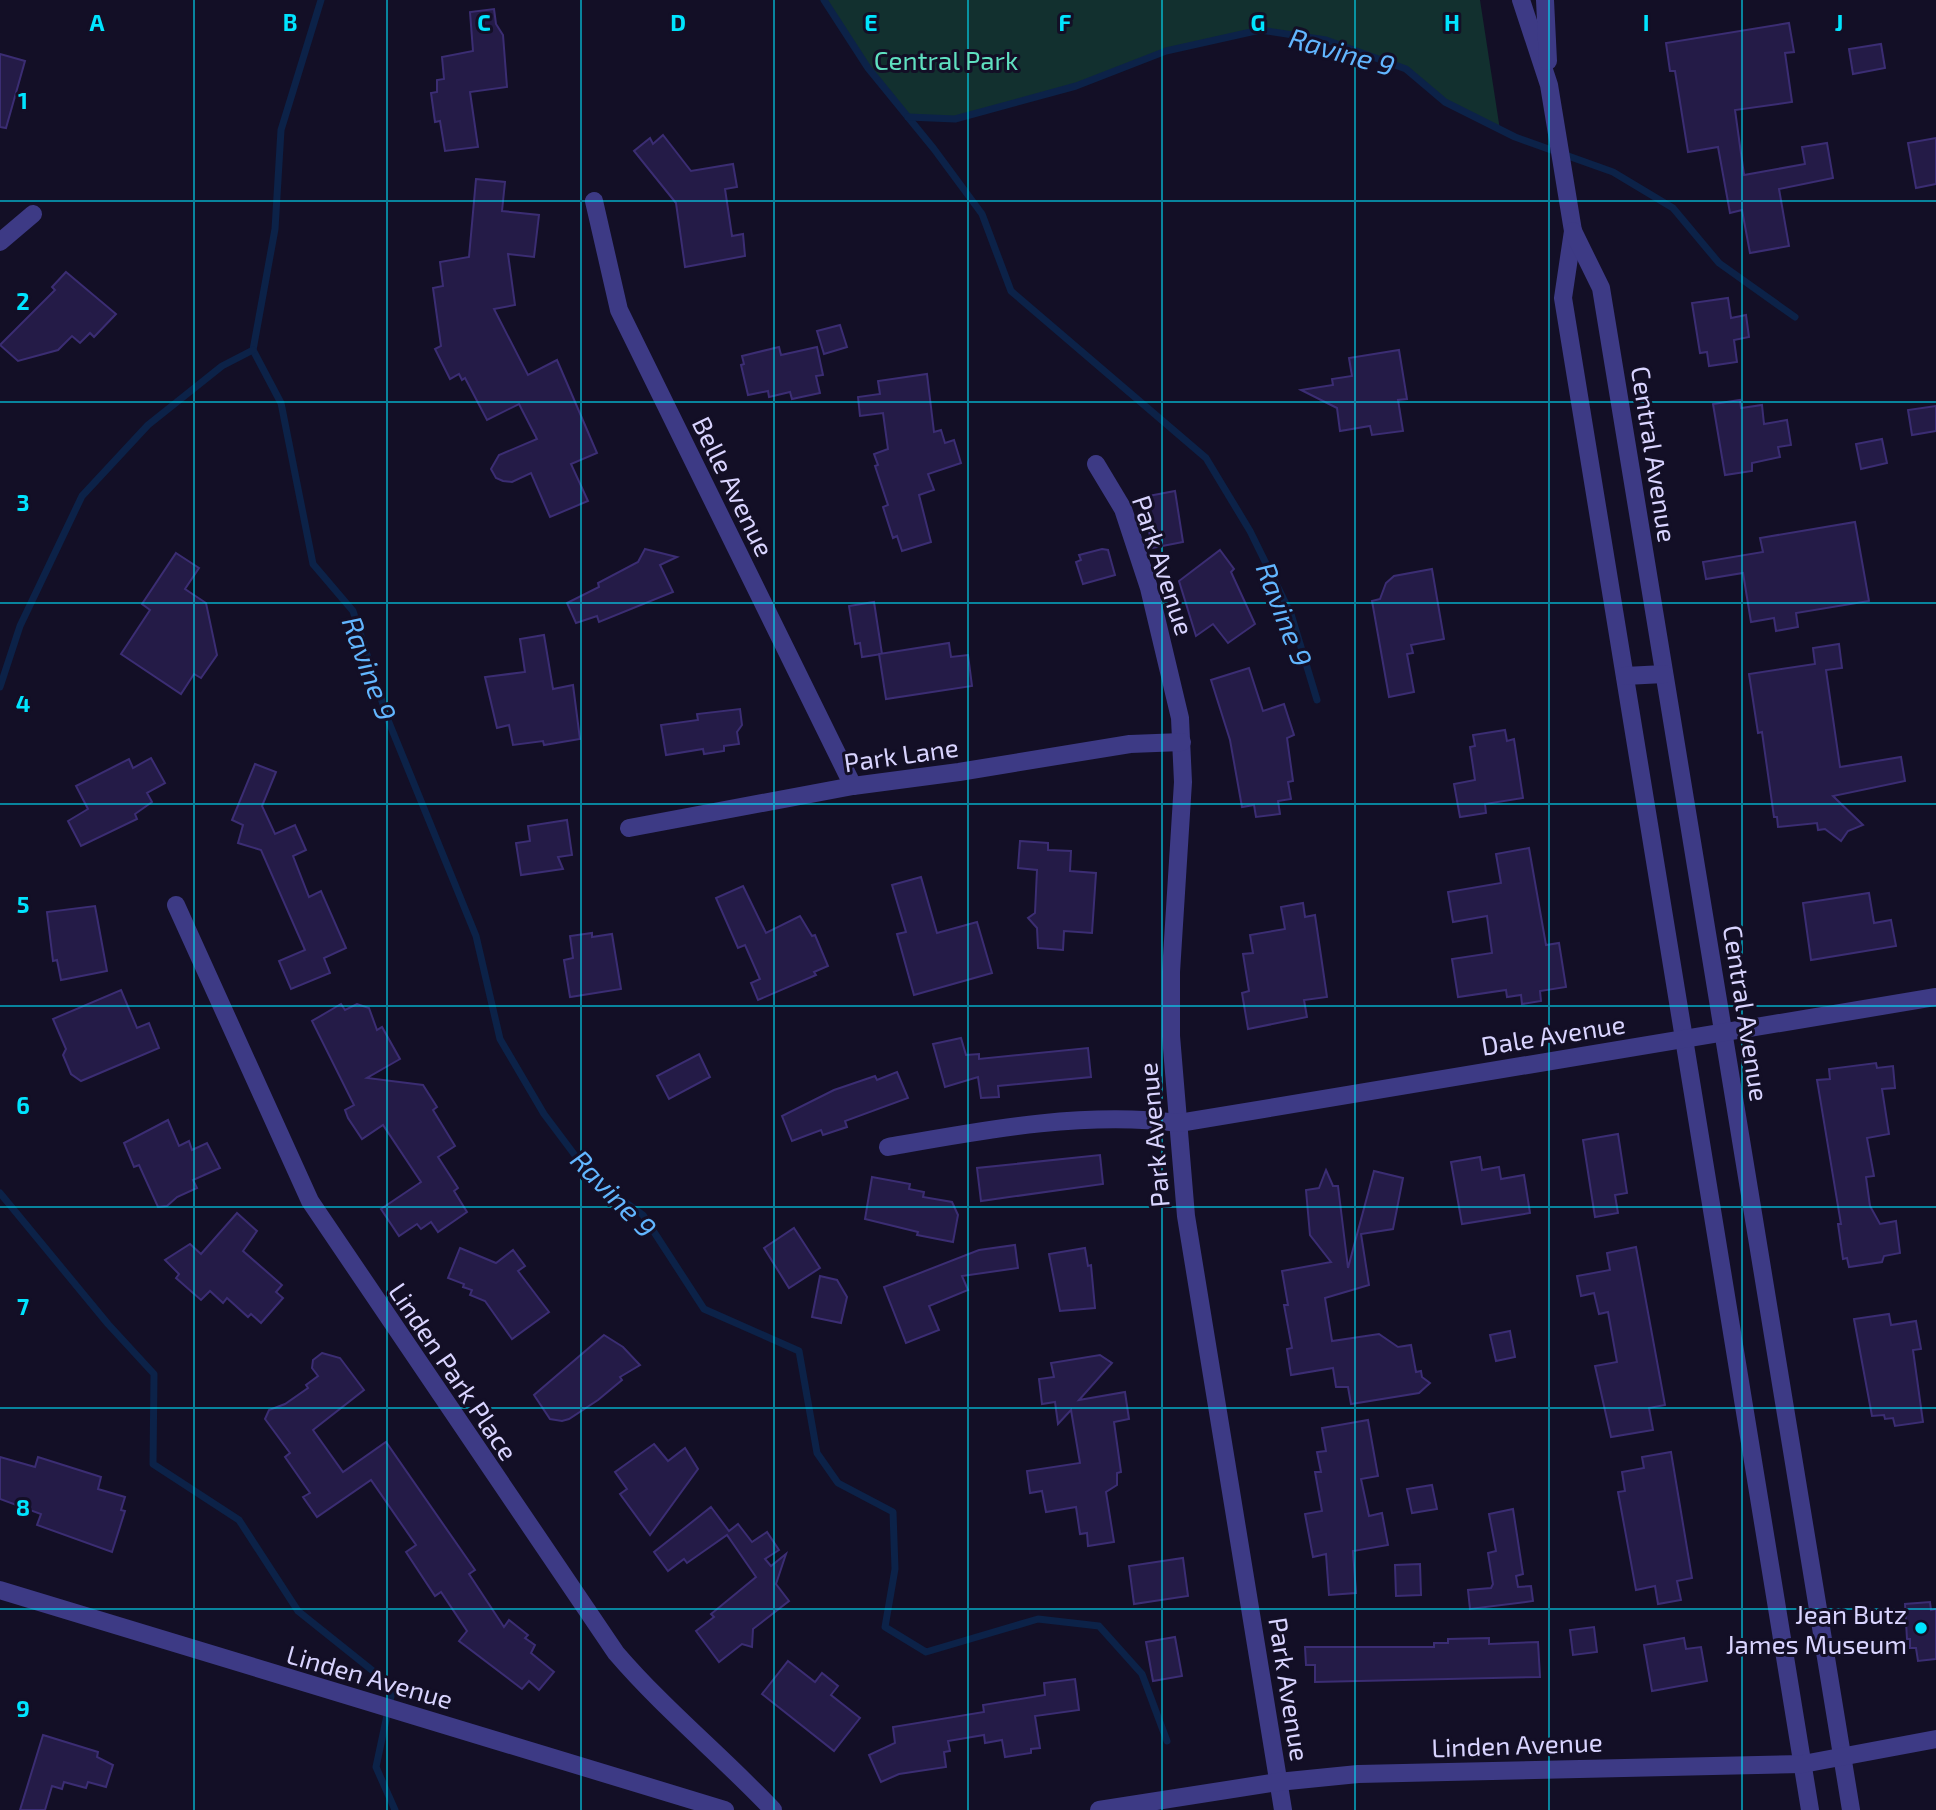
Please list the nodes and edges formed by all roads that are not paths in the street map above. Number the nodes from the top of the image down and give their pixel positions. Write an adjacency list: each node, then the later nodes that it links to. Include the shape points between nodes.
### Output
1 (1521, 0): 3 (street, Central Avenue)
2 (1545, 0): 3 (street, Central Avenue)
3 (1551, 94): 6 (street, Central Avenue)
4 (594, 201): 12 (street, Belle Avenue, via 619,310)
5 (33, 214): 7 (street)
6 (1573, 231): 9 (street, Central Avenue, via 1601,288); 10 (street, Central Avenue, via 1563,298)
7 (0, 242)
8 (1096, 464): 11 (street, Park Avenue, via 1123,509 1149,588)
9 (1664, 674): 10 (street); 16 (street, Central Avenue)
10 (1625, 676): 17 (street, Central Avenue)
11 (1182, 742): 12 (street, Park Lane, via 1130,744); 18 (street, Park Avenue, via 1171,972)
12 (853, 786): 13 (street, Park Lane)
13 (629, 828)
14 (176, 905): 26 (street, Linden Park Place, via 295,1174 349,1264 616,1653 653,1696)
15 (1936, 997): 16 (street, Dale Avenue)
16 (1723, 1032): 17 (street, Dale Avenue); 22 (street, Central Avenue)
17 (1684, 1039): 18 (street, Dale Avenue); 23 (street, Central Avenue)
18 (1179, 1123): 19 (street, Dale Avenue, via 1149,1119 1056,1121); 24 (street, Park Avenue, via 1186,1216)
19 (888, 1147)
20 (0, 1590): 25 (street, Linden Avenue)
21 (1936, 1739): 22 (street, Linden Avenue)
22 (1842, 1755): 23 (street, Linden Avenue); 30 (street, Central Avenue)
23 (1803, 1764): 24 (street, Linden Avenue, via 1358,1774); 29 (street, Central Avenue)
24 (1278, 1782): 27 (street, Linden Avenue); 28 (street, Park Avenue)
25 (725, 1810)
26 (773, 1810)
27 (1099, 1810)
28 (1283, 1810)
29 (1810, 1810)
30 (1851, 1810)

